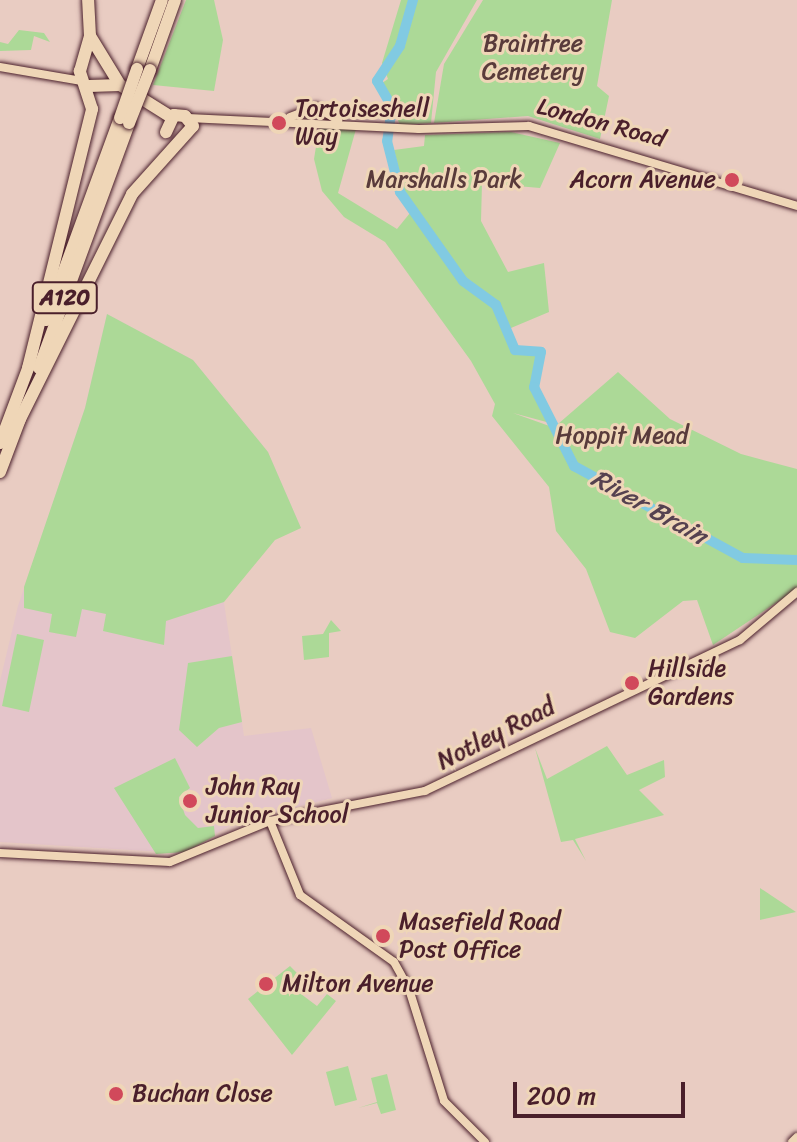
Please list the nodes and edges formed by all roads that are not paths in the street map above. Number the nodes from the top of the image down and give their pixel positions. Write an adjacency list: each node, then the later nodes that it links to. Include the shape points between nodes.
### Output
1 (88, 0): 4 (highway)
2 (161, 0): 7 (highway, A120)
3 (177, 0): 7 (highway, A120)
4 (90, 36): 5 (highway); 6 (highway)
5 (99, 58): 6 (highway); 10 (highway)
6 (82, 64): 9 (street); 11 (highway)
7 (147, 65): 17 (highway, A120, bridge)
8 (0, 67): 9 (street)
9 (62, 76): 11 (street)
10 (107, 78): 11 (highway); 12 (highway)
11 (86, 84): 23 (highway, via 92,109)
12 (154, 111): 14 (highway); 20 (highway)
13 (307, 111): 15 (street, via 316,107); 16 (street); 18 (street)
14 (171, 117): 19 (highway); 20 (highway)
15 (324, 117): 18 (street); 22 (street, London Road, via 390,128 529,126)
16 (286, 118): 18 (street); 19 (street)
17 (124, 121): 23 (highway, A120); 24 (highway, A120)
18 (308, 122)
19 (190, 124): 21 (highway)
20 (166, 132): 21 (highway)
21 (179, 142): 24 (highway, via 132,194)
22 (797, 206)
23 (28, 368): 25 (highway, A120)
24 (17, 425): 26 (highway, A120)
25 (0, 443)
26 (0, 472)
27 (797, 592): 28 (street, Notley Road, via 740,640 608,698 490,764 425,791)
28 (270, 821): 29 (street, Notley Road, via 170,862); 31 (street, via 300,895 377,947 410,992 444,1101)
29 (0, 853)
30 (797, 1137): 32 (street)
31 (485, 1142)
32 (792, 1142)

